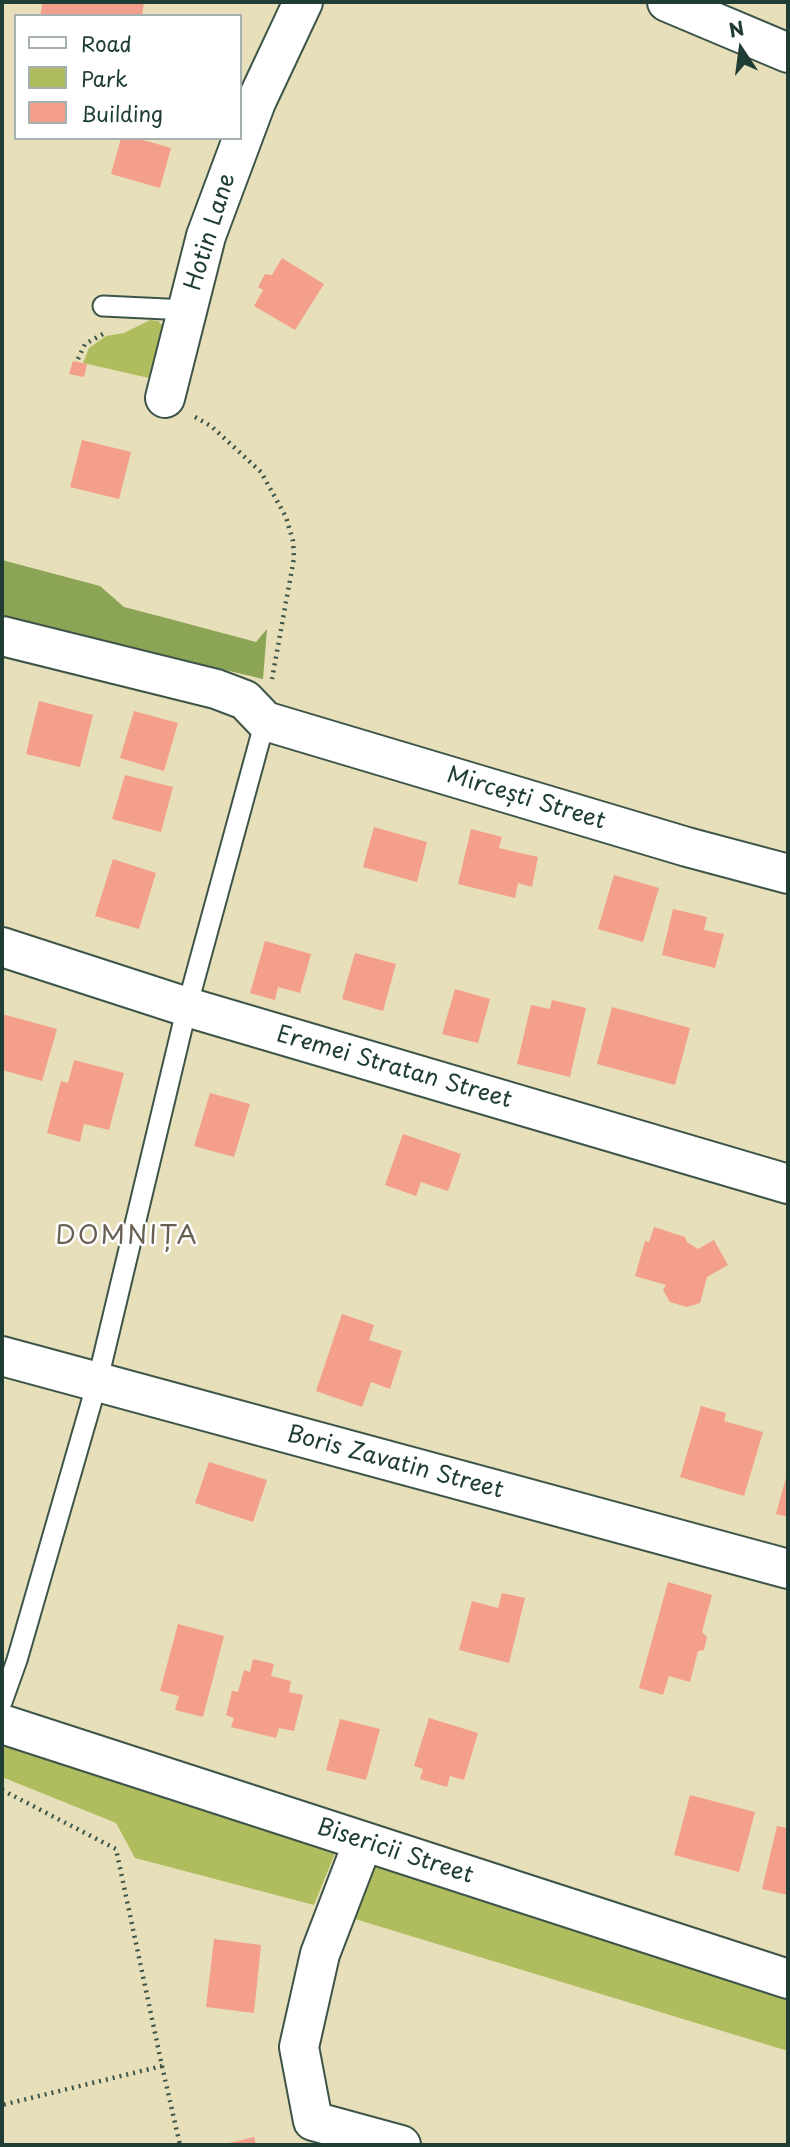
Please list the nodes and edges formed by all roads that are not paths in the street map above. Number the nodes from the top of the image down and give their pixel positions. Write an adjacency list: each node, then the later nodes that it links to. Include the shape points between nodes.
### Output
1 (303, 2): 4 (street, Hotin Lane)
2 (667, 2): 3 (street)
3 (788, 53)
4 (242, 136)
5 (240, 140): 7 (street, Hotin Lane, via 206,236)
6 (103, 306): 7 (lane, Hotin Lane)
7 (187, 310): 8 (street, Hotin Lane)
8 (165, 398)
9 (2, 636): 10 (street, via 216,689 245,699)
10 (265, 721): 11 (street, Mircești Street); 13 (lane)
11 (788, 874)
12 (2, 947): 13 (street, Eremei Stratan Street)
13 (187, 1007): 14 (street, Eremei Stratan Street); 16 (lane)
14 (788, 1184)
15 (2, 1356): 16 (street, Boris Zavatin Street)
16 (97, 1382): 17 (street, Boris Zavatin Street); 18 (lane)
17 (788, 1569)
18 (2, 1702)
19 (2, 1724): 20 (street, Bisericii Street)
20 (363, 1842): 21 (street, Bisericii Street); 22 (street, via 320,1954 299,2047)
21 (788, 1979)
22 (316, 2133): 23 (street)
23 (401, 2145)

